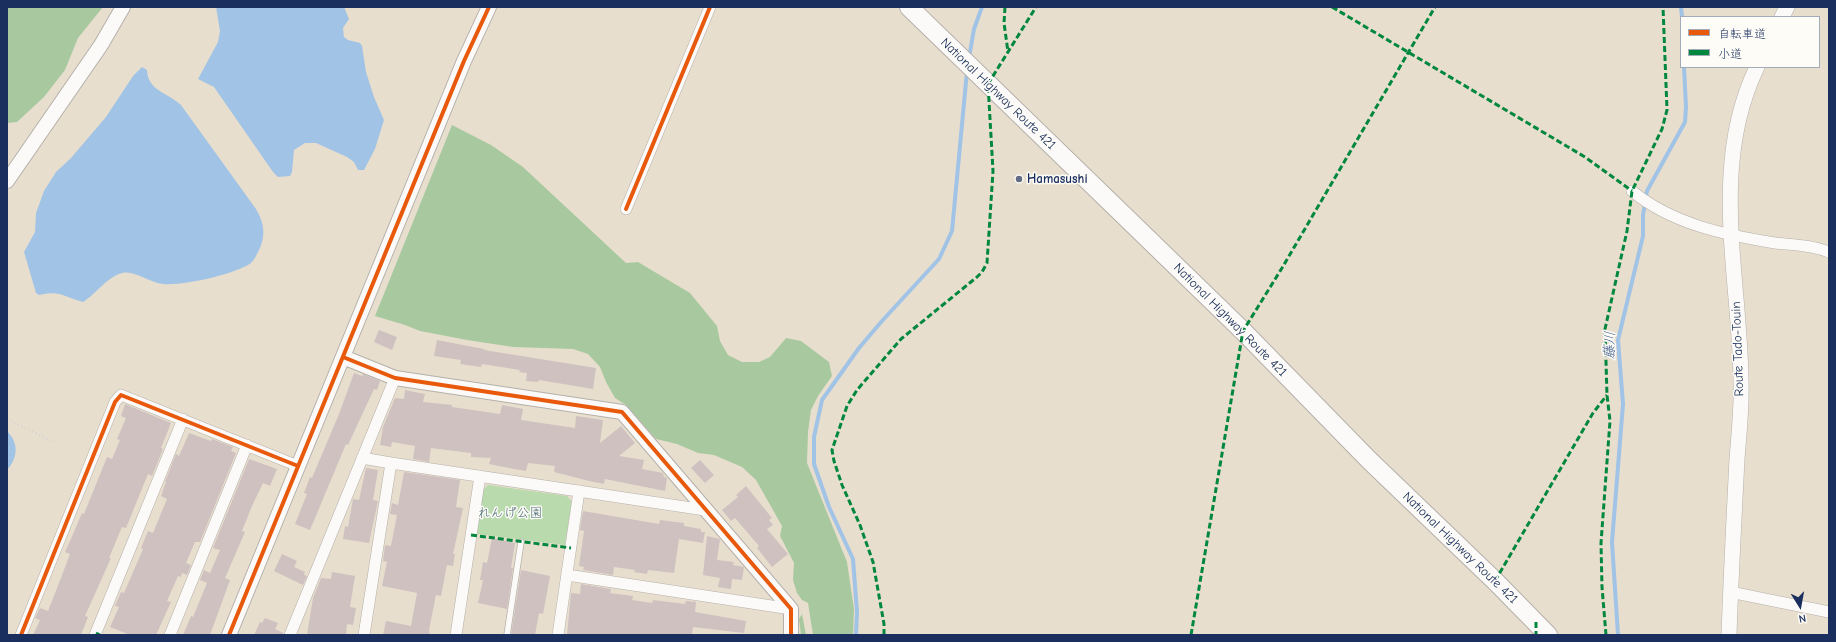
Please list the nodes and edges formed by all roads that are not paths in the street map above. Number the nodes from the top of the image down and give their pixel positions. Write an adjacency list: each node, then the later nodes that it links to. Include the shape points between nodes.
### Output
1 (123, 7): 8 (street, via 101,45)
2 (489, 7): 13 (street, via 464,61)
3 (710, 7): 10 (street)
4 (909, 7): 38 (highway, National Highway Route 421, via 1243,331 1369,460)
5 (1787, 7): 6 (main road)
6 (1782, 16)
7 (1757, 68): 11 (main road, Route Tado-Touin, via 1741,109 1733,146)
8 (7, 181)
9 (1634, 193): 11 (street, via 1679,219)
10 (626, 209)
11 (1730, 236): 12 (street, via 1815,247); 25 (main road, Route Tado-Touin, via 1742,382)
12 (1829, 252)
13 (343, 357): 14 (street); 19 (street)
14 (395, 378): 17 (street); 22 (street, via 622,412)
15 (183, 419): 16 (street); 28 (street, via 126,396 118,397); 29 (street)
16 (247, 445): 19 (street); 30 (street)
17 (362, 458): 18 (street); 32 (street)
18 (390, 463): 20 (street); 33 (street)
19 (298, 466): 31 (street)
20 (480, 476): 21 (street); 34 (street)
21 (579, 491): 22 (street); 24 (street)
22 (705, 510): 26 (street)
23 (521, 542): 35 (lane)
24 (567, 575): 26 (street); 36 (street)
25 (1730, 592): 27 (street); 39 (main road, Route Tado-Touin)
26 (791, 609): 37 (street)
27 (1829, 612)
28 (21, 635)
29 (95, 635)
30 (170, 635)
31 (230, 635)
32 (290, 635)
33 (364, 635)
34 (456, 635)
35 (507, 635)
36 (558, 635)
37 (791, 635)
38 (1548, 635)
39 (1729, 635)

